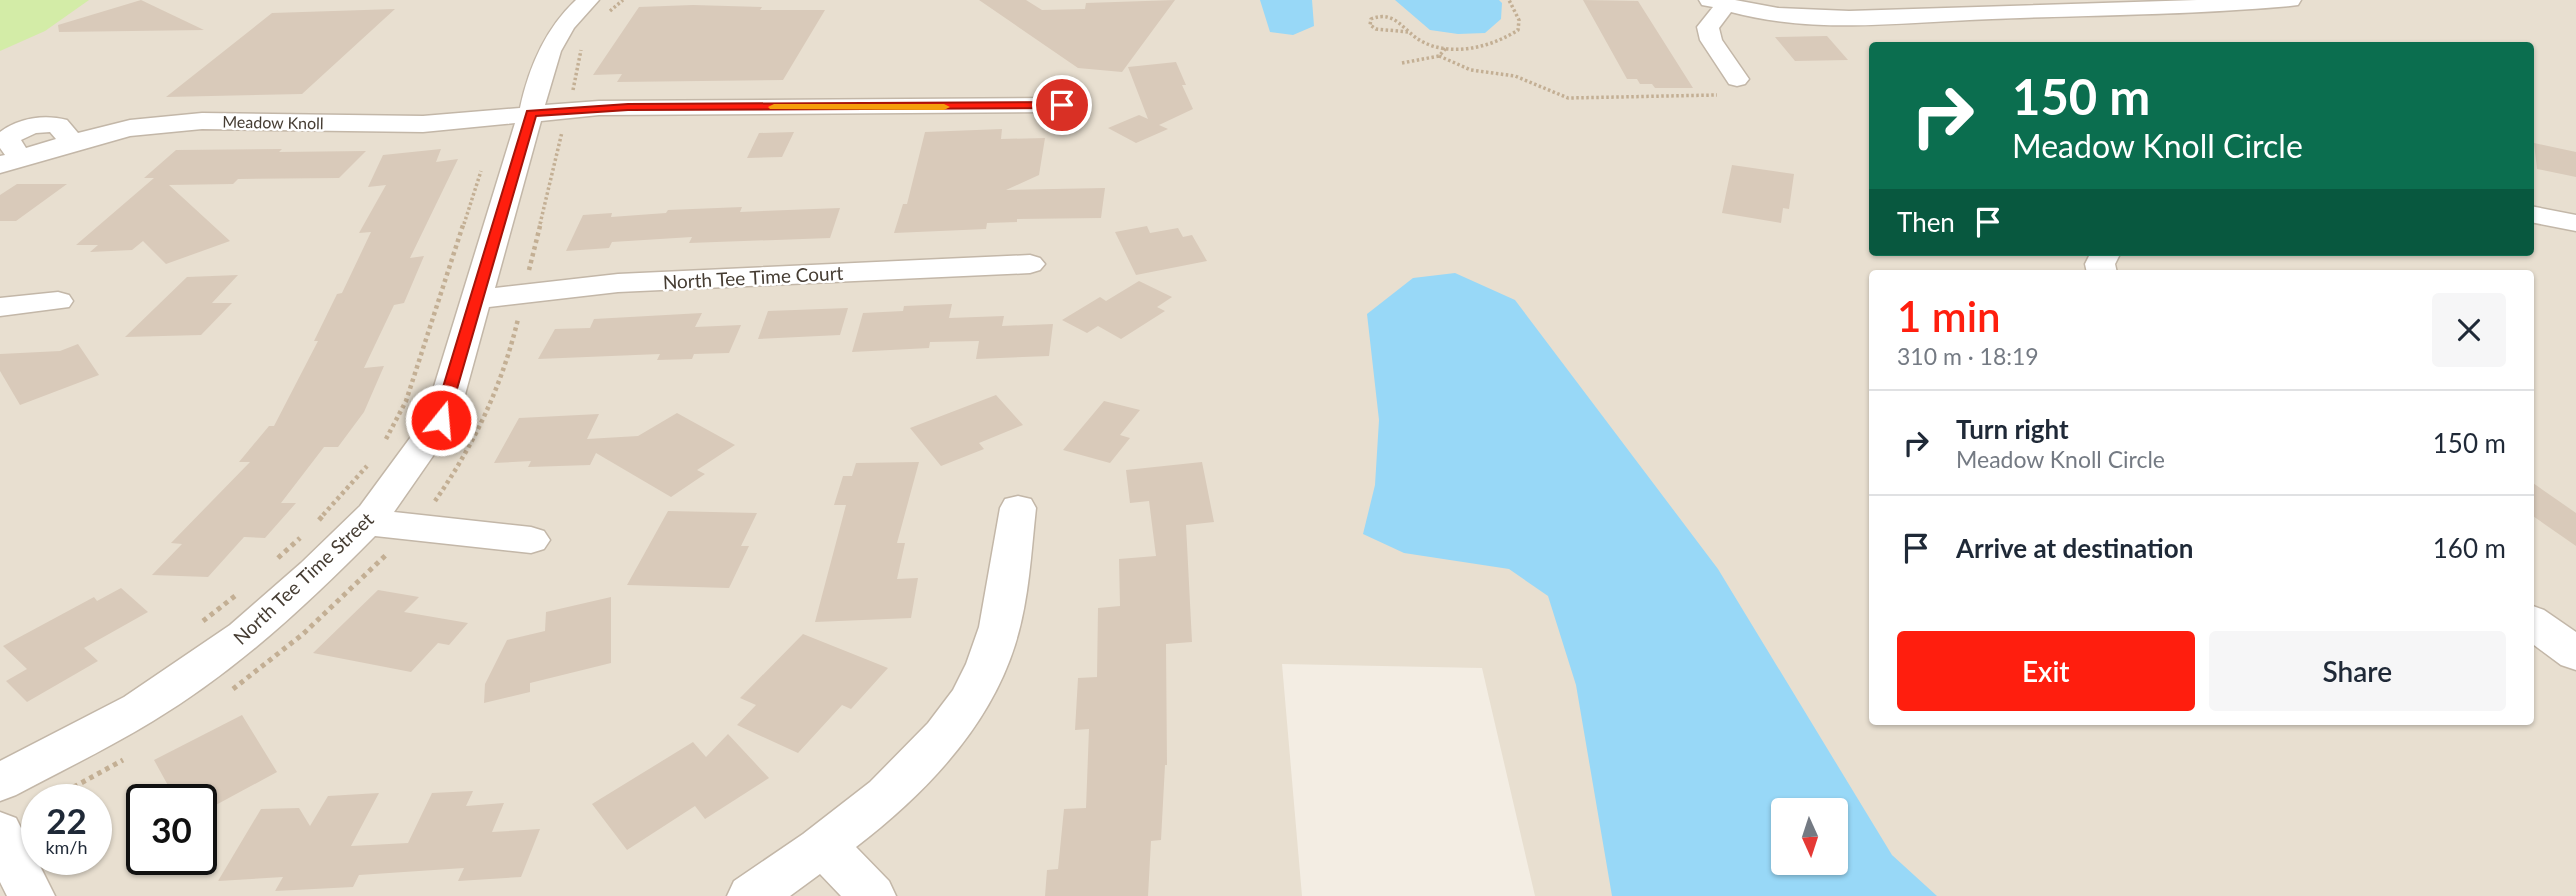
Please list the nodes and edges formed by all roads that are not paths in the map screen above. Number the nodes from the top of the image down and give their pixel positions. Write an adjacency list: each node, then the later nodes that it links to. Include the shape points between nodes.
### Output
1 (588, 0): 7 (street, North Tee Time Street, via 550,46)
2 (2290, 0): 4 (street, via 2236,5)
3 (1718, 3): 4 (street, via 1784,14 1850,16); 5 (street, via 1709,27)
4 (2075, 5)
5 (1730, 87)
6 (1062, 105): 7 (street, Meadow Knoll, via 628,107)
7 (515, 116): 8 (street, Meadow Knoll, via 424,124 202,121 130,128 72,142 58,125 43,124 7,139); 12 (street, North Tee Time Street)
8 (10, 161)
9 (2534, 215): 10 (street)
10 (2576, 223)
11 (1030, 264): 12 (street, North Tee Time Court, via 618,284)
12 (478, 300): 16 (street, North Tee Time Street, via 441,420)
13 (58, 301): 14 (street)
14 (0, 307)
15 (1018, 508): 22 (street, via 1000,625 987,664 961,711 918,767)
16 (367, 522): 17 (street); 20 (street, North Tee Time Street, via 244,636 139,709)
17 (531, 540)
18 (2534, 623): 19 (street)
19 (2576, 654)
20 (0, 782)
21 (0, 832): 23 (street)
22 (824, 846): 24 (street); 25 (street)
23 (31, 896)
24 (751, 896)
25 (872, 896)

